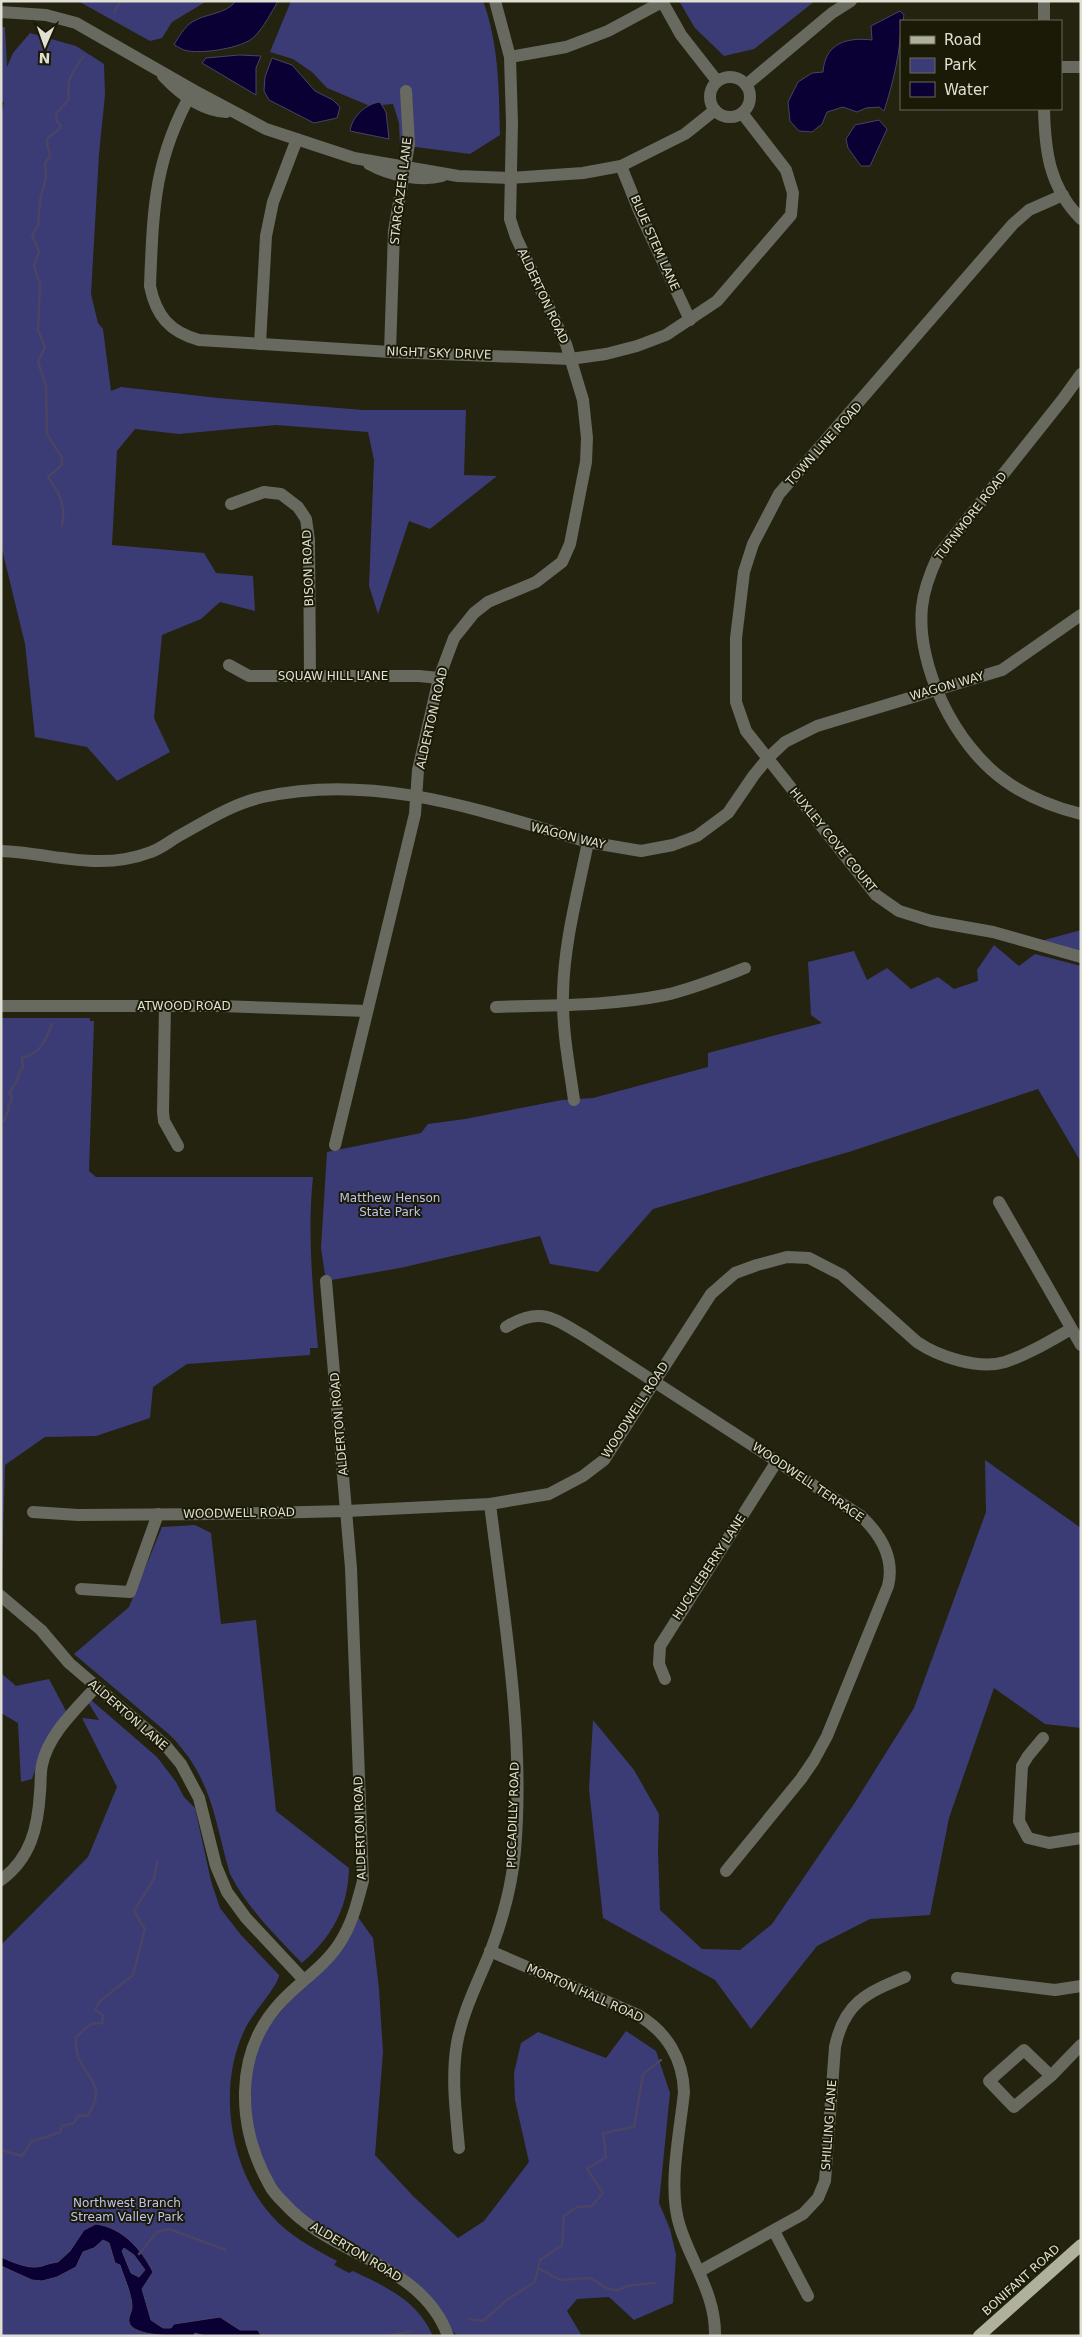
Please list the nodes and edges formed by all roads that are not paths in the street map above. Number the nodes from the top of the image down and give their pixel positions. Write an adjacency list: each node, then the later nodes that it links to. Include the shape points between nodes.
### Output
1 (495, 1): 7 (street, ALDERTON ROAD)
2 (851, 1): 11 (street)
3 (1044, 1): 6 (street)
4 (662, 2): 7 (street, via 608,31 566,47); 10 (street, via 681,35)
5 (1, 12): 13 (street, via 46,14 76,23 156,69 176,90)
6 (1044, 20)
7 (510, 57): 20 (street, ALDERTON ROAD)
8 (1062, 67): 9 (street)
9 (1081, 67)
10 (717, 82): 11 (street, via 732,77); 14 (street, via 710,96)
11 (746, 85): 16 (street, via 750,100)
12 (406, 91): 19 (street, STARGAZER LANE, via 409,144)
13 (191, 94): 17 (street, via 266,129); 24 (street, NIGHT SKY DRIVE, via 174,125 158,178 150,286 152,297 163,318 183,336)
14 (715, 110): 16 (street, via 728,117); 18 (street, via 684,134)
15 (1044, 110): 21 (street, via 1044,144 1054,181)
16 (742, 113): 23 (street, NIGHT SKY DRIVE, via 786,170 793,193 791,215 717,301)
17 (298, 139): 19 (street, via 361,159 379,169); 24 (street, via 273,202 266,236)
18 (621, 166): 20 (street, via 583,173); 23 (street, BLUE STEM LANE)
19 (405, 170): 20 (street, via 431,179 448,174); 25 (street, STARGAZER LANE, via 394,231)
20 (510, 178): 26 (street, ALDERTON ROAD, via 510,219 560,327)
21 (1063, 195): 22 (street); 34 (street, TOWN LINE ROAD, via 1028,210 1013,224 779,494 744,572 736,638 736,702 746,731)
22 (1081, 219)
23 (690, 320): 26 (street, NIGHT SKY DRIVE, via 666,335 636,346)
24 (260, 344): 25 (street, NIGHT SKY DRIVE)
25 (390, 352): 26 (street, NIGHT SKY DRIVE)
26 (570, 359): 32 (street, ALDERTON ROAD, via 583,400 587,438 586,462 570,544 562,562 549,574 488,602 474,613 454,638)
27 (1081, 374): 33 (street, TURNMORE ROAD, via 938,556 926,582 922,609 925,648)
28 (231, 504): 31 (street, BISON ROAD, via 264,492 281,494 298,507 306,519)
29 (1081, 615): 33 (street, WAGON WAY, via 1002,670)
30 (229, 665): 31 (street, SQUAW HILL LANE, via 249,676)
31 (310, 676): 32 (street, SQUAW HILL LANE)
32 (439, 678): 35 (street, ALDERTON ROAD, via 418,770)
33 (937, 688): 34 (street, WAGON WAY, via 817,726 786,742); 36 (street, TURNMORE ROAD, via 960,735 981,760 1031,797)
34 (768, 758): 37 (street, WAGON WAY, via 728,813 697,836 673,845 641,850); 39 (street, HUXLEY COVE COURT, via 876,895 899,910)
35 (416, 795): 37 (street, WAGON WAY); 38 (street, WAGON WAY, via 332,789 261,798 219,814 150,852 110,861 83,862); 45 (street, ALDERTON ROAD, via 415,814)
36 (1081, 814)
37 (588, 842): 41 (street, via 569,935)
38 (1, 851)
39 (1081, 957)
40 (745, 968): 41 (street, via 665,995)
41 (563, 1005): 44 (street); 46 (street)
42 (1, 1006): 43 (street, ATWOOD ROAD)
43 (166, 1006): 45 (street, ATWOOD ROAD); 48 (street, via 163,1112 164,1122)
44 (496, 1007)
45 (367, 1011): 47 (street, ALDERTON ROAD)
46 (574, 1100)
47 (335, 1145)
48 (178, 1146)
49 (998, 1202): 52 (street)
50 (326, 1281): 57 (street, ALDERTON ROAD)
51 (506, 1327): 54 (street, WOODWELL TERRACE, via 532,1314 552,1318)
52 (1071, 1329): 53 (street); 54 (street, WOODWELL ROAD, via 1004,1362 975,1363 946,1357 917,1342 842,1275 809,1258 787,1257 756,1265 725,1280 711,1294)
53 (1081, 1346)
54 (654, 1382): 55 (street, WOODWELL TERRACE); 56 (street, WOODWELL ROAD, via 604,1460 549,1494)
55 (777, 1461): 62 (street, HUCKLEBERRY LANE, via 660,1646 659,1664); 66 (street, WOODWELL TERRACE, via 861,1516 877,1531 890,1560 890,1578 827,1736 814,1760)
56 (490, 1504): 57 (street, WOODWELL ROAD); 68 (street, PICCADILLY ROAD, via 510,1666 516,1801 515,1851 510,1885)
57 (347, 1511): 59 (street, WOODWELL ROAD); 71 (street, ALDERTON ROAD, via 352,1568 363,1881 355,1912 342,1938)
58 (33, 1512): 59 (street, WOODWELL ROAD)
59 (158, 1514): 60 (street, via 130,1592)
60 (81, 1589)
61 (1, 1596): 63 (street, ALDERTON LANE, via 42,1630 69,1663)
62 (665, 1679)
63 (96, 1687): 67 (street, via 52,1740 42,1765 38,1820 32,1841 24,1857); 71 (street, ALDERTON LANE, via 166,1746 181,1764 199,1798 216,1866 227,1892 246,1918)
64 (1043, 1738): 65 (street, via 1022,1766 1019,1821 1028,1838 1049,1843)
65 (1081, 1838)
66 (726, 1871)
67 (1, 1880)
68 (490, 1951): 75 (street, PICCADILLY ROAD, via 457,2042 454,2084); 78 (street, MORTON HALL ROAD, via 654,2024 674,2051 684,2075 675,2201 680,2227)
69 (905, 1976): 76 (street, SHILLING LANE, via 870,1991 847,2014 838,2030 825,2182 812,2206)
70 (957, 1978): 72 (street, via 1055,1990)
71 (303, 1979): 81 (street, ALDERTON ROAD, via 266,2020 249,2061 244,2086 245,2111 258,2162 271,2188 293,2213 321,2233 412,2285 436,2311)
72 (1081, 1986)
73 (1081, 2045): 74 (street)
74 (1051, 2076): 74 (street, via 1024,2050 990,2081 1014,2106)
75 (459, 2148)
76 (774, 2231): 78 (street, SHILLING LANE); 79 (street)
77 (1081, 2245): 80 (main road, BONIFANT ROAD)
78 (700, 2271): 82 (street, MORTON HALL ROAD, via 710,2296)
79 (808, 2296)
80 (984, 2334)
81 (448, 2336)
82 (715, 2336)

